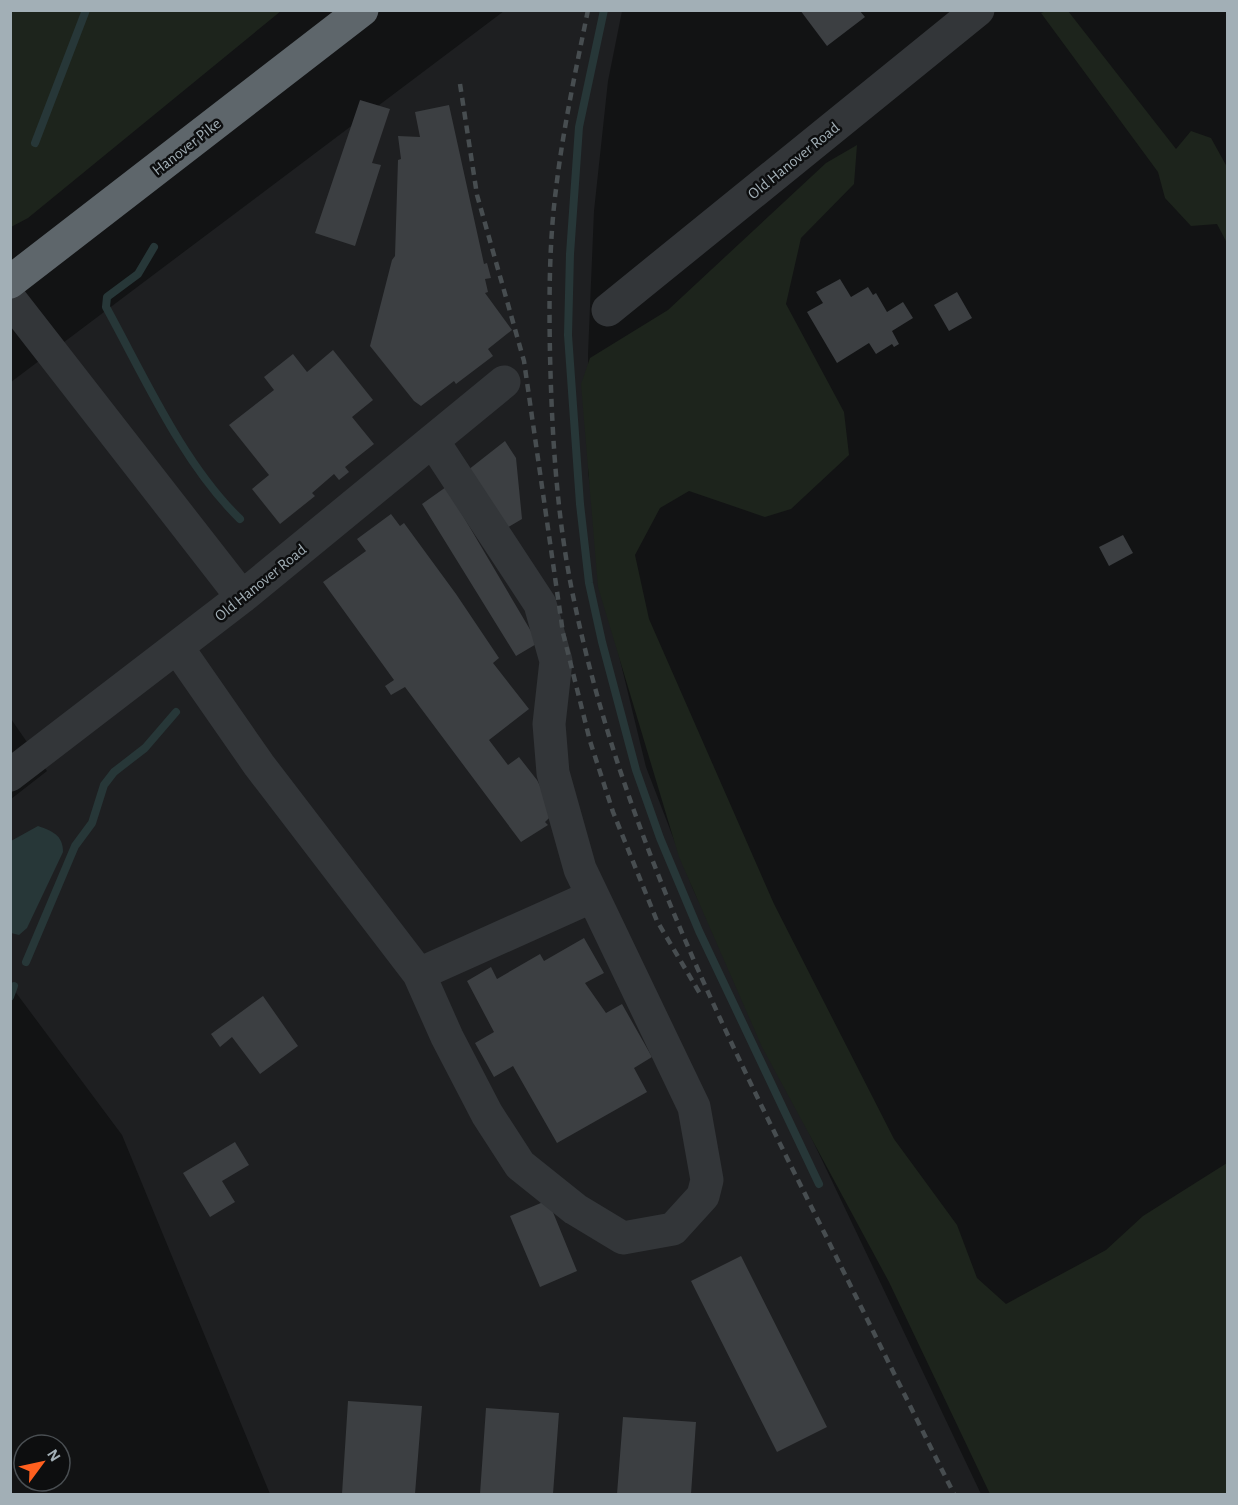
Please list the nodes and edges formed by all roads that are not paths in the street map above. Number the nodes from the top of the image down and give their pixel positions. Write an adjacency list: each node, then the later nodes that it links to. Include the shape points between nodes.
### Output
1 (362, 10): 3 (highway, Hanover Pike)
2 (978, 10): 5 (street, Old Hanover Road)
3 (10, 282)
4 (10, 299): 8 (street)
5 (608, 310)
6 (504, 382): 7 (street, Old Hanover Road)
7 (433, 441): 8 (street, Old Hanover Road); 11 (street, via 540,604 556,661 549,724 553,773 580,869)
8 (242, 597): 9 (street, Old Hanover Road)
9 (177, 646): 10 (street, Old Hanover Road); 12 (street, via 259,765)
10 (10, 775)
11 (593, 896): 12 (street); 12 (street, via 694,1107 707,1180 703,1196 674,1228 623,1238 575,1209 520,1165 482,1105)
12 (419, 974)

